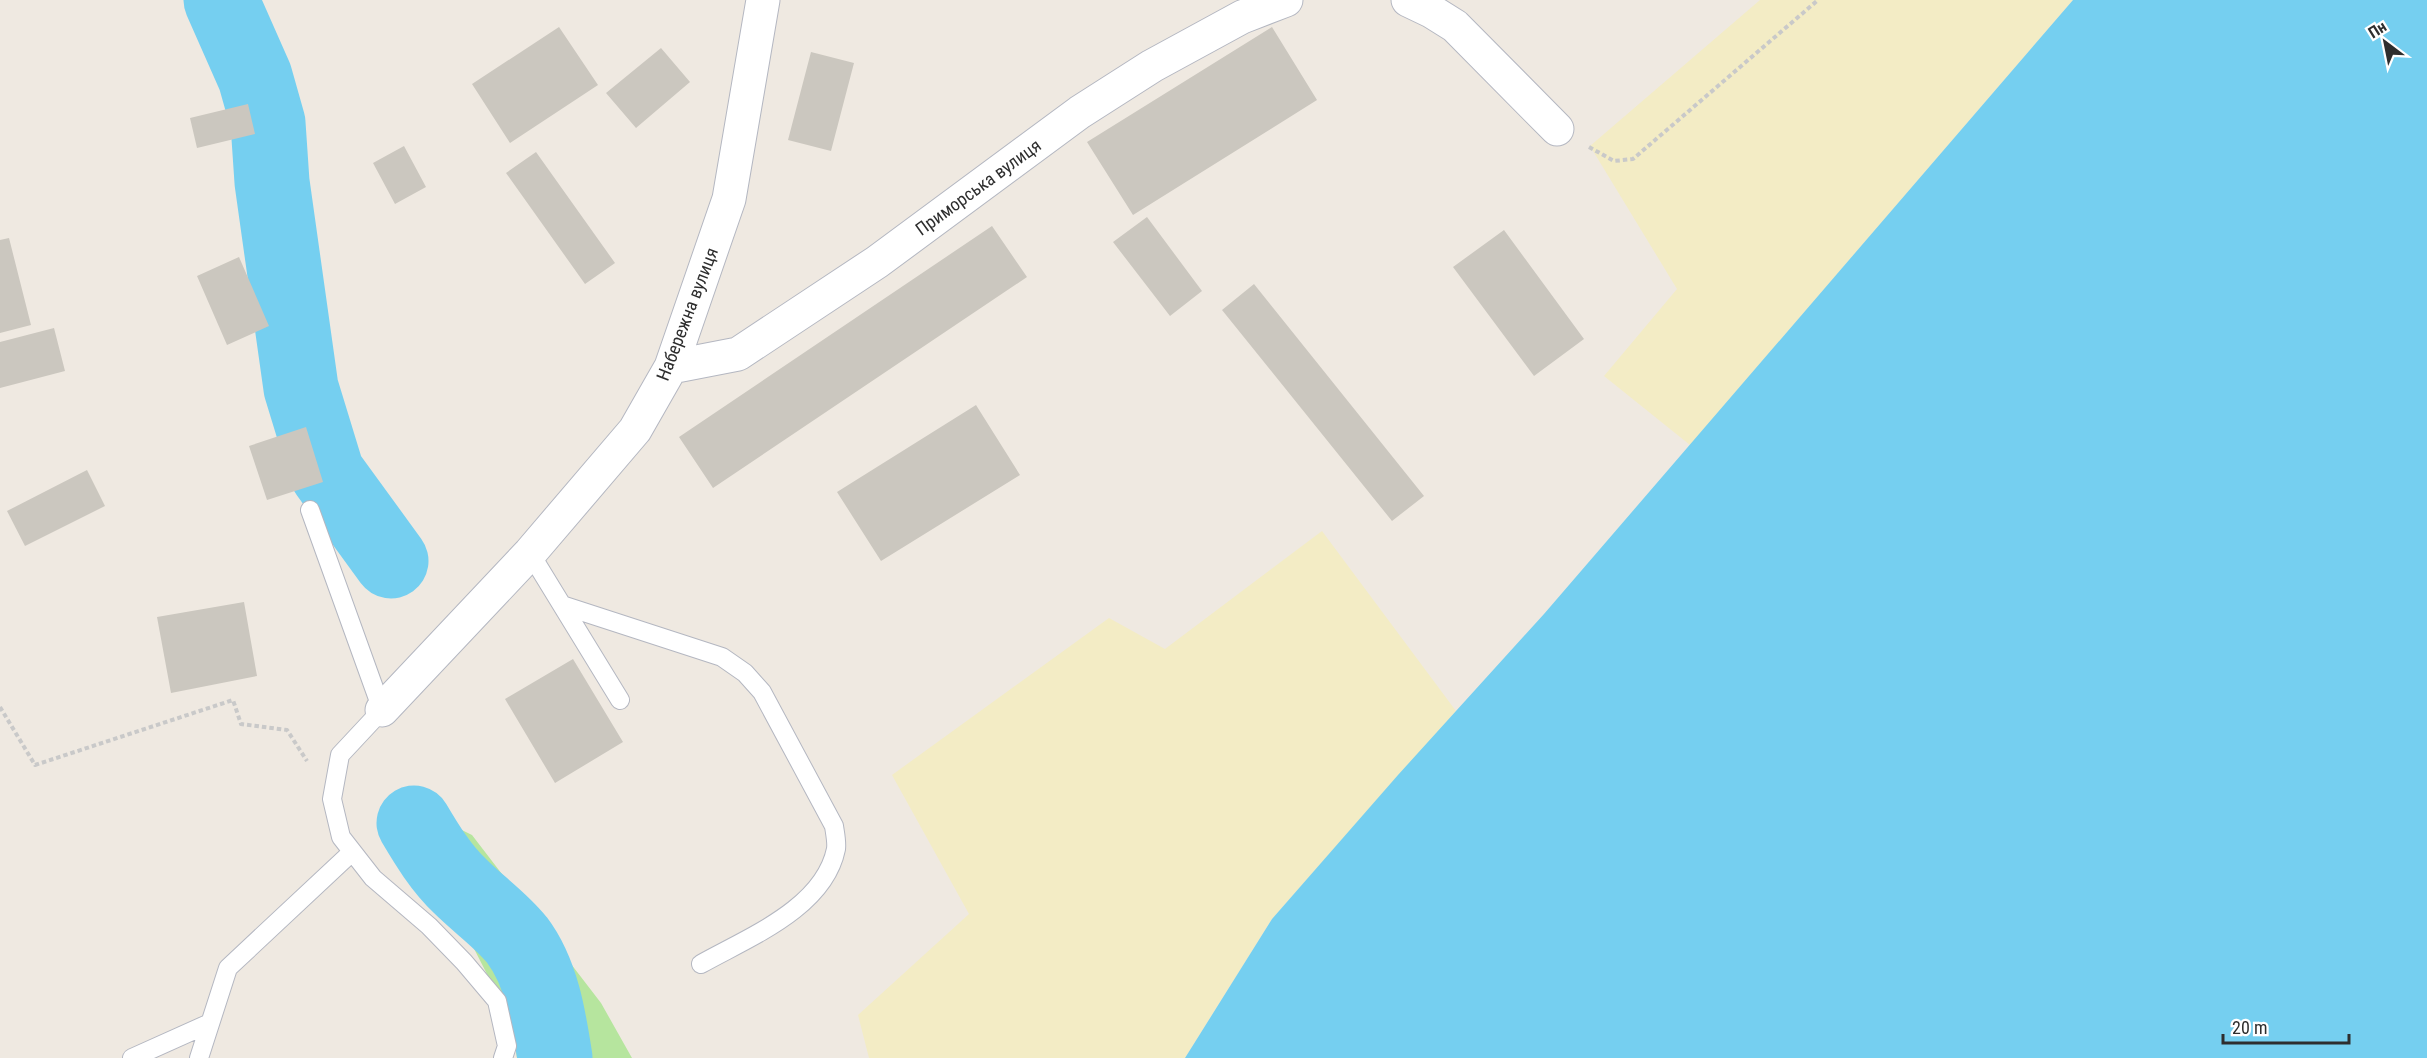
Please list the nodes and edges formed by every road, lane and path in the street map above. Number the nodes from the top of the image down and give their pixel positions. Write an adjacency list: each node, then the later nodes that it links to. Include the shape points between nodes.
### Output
1 (764, 0): 6 (street, Набережна вулиця, via 729,199)
2 (1286, 0): 6 (street, Приморська вулиця, via 1232,22 1080,112 877,262 738,354)
3 (1408, 0): 5 (street, via 1455,26)
4 (1818, 0): 5 (path, via 1633,159 1614,161)
5 (1557, 129)
6 (671, 367): 8 (street, Набережна вулиця, via 635,430)
7 (310, 510): 12 (lane)
8 (530, 553): 9 (lane); 12 (street, Набережна вулиця)
9 (562, 605): 10 (lane); 15 (lane, via 722,657 745,673 762,692 834,826 836,846 830,867 814,892 789,914)
10 (620, 700)
11 (0, 707): 13 (path, via 35,765 233,700 241,724 287,730)
12 (382, 710): 13 (lane, via 340,755)
13 (332, 799): 14 (lane, via 341,837)
14 (352, 852): 16 (lane, via 228,969); 19 (lane, via 373,878 464,962 496,1001 507,1046)
15 (701, 964)
16 (210, 1023): 17 (lane); 18 (lane)
17 (132, 1058)
18 (199, 1058)
19 (503, 1058)

